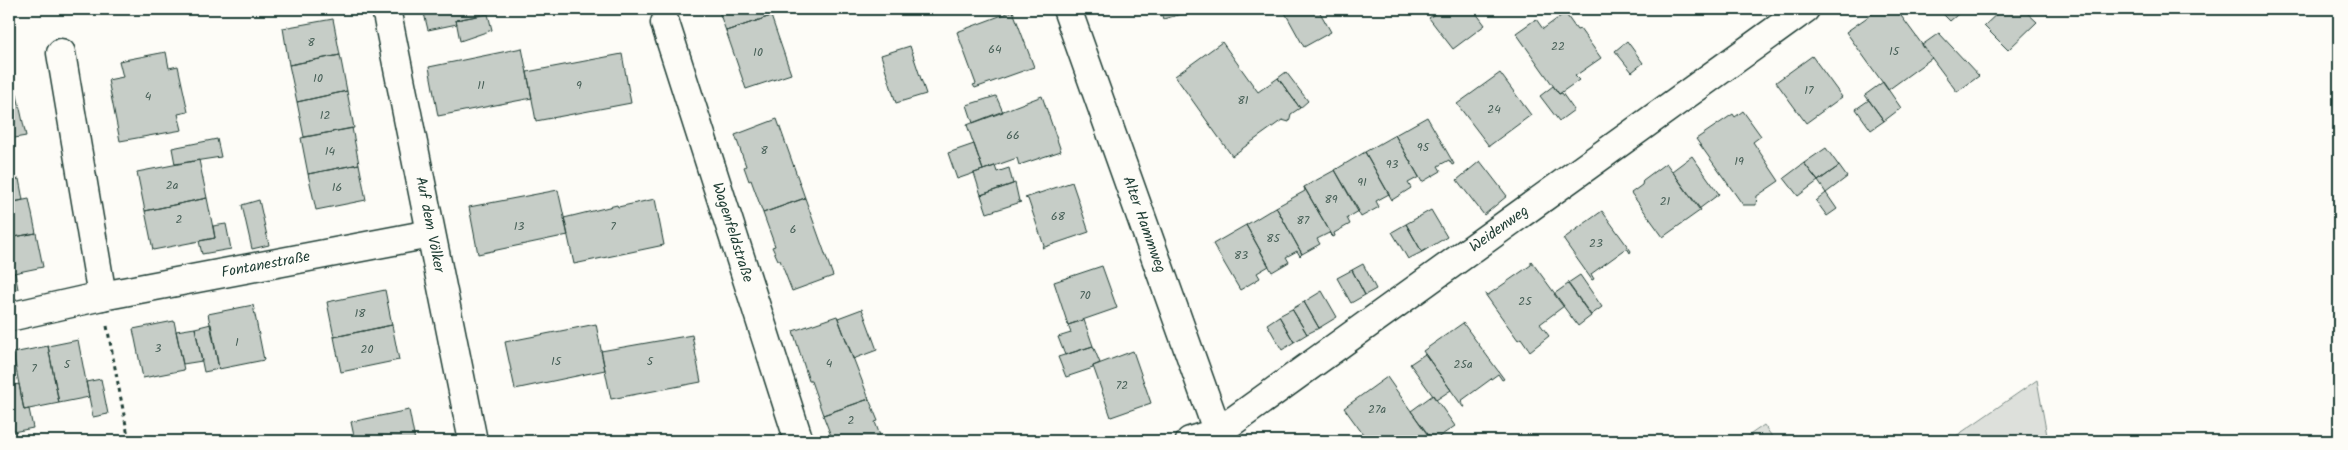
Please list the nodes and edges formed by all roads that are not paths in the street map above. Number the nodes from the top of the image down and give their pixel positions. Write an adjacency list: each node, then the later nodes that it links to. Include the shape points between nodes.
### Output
1 (386, 9): 6 (street, Auf dem Völker)
2 (1067, 9): 9 (street, Alter Hammweg)
3 (1805, 9): 9 (street, Weidenweg)
4 (665, 23): 11 (street, Wagenfeldstraße)
5 (61, 53): 7 (street)
6 (430, 234): 7 (street, Fontanestraße); 10 (street, Auf dem Völker)
7 (102, 296): 8 (street, Fontanestraße)
8 (9, 317)
9 (1219, 437): 12 (street, Weidenweg)
10 (473, 441)
11 (799, 441)
12 (1190, 441)

